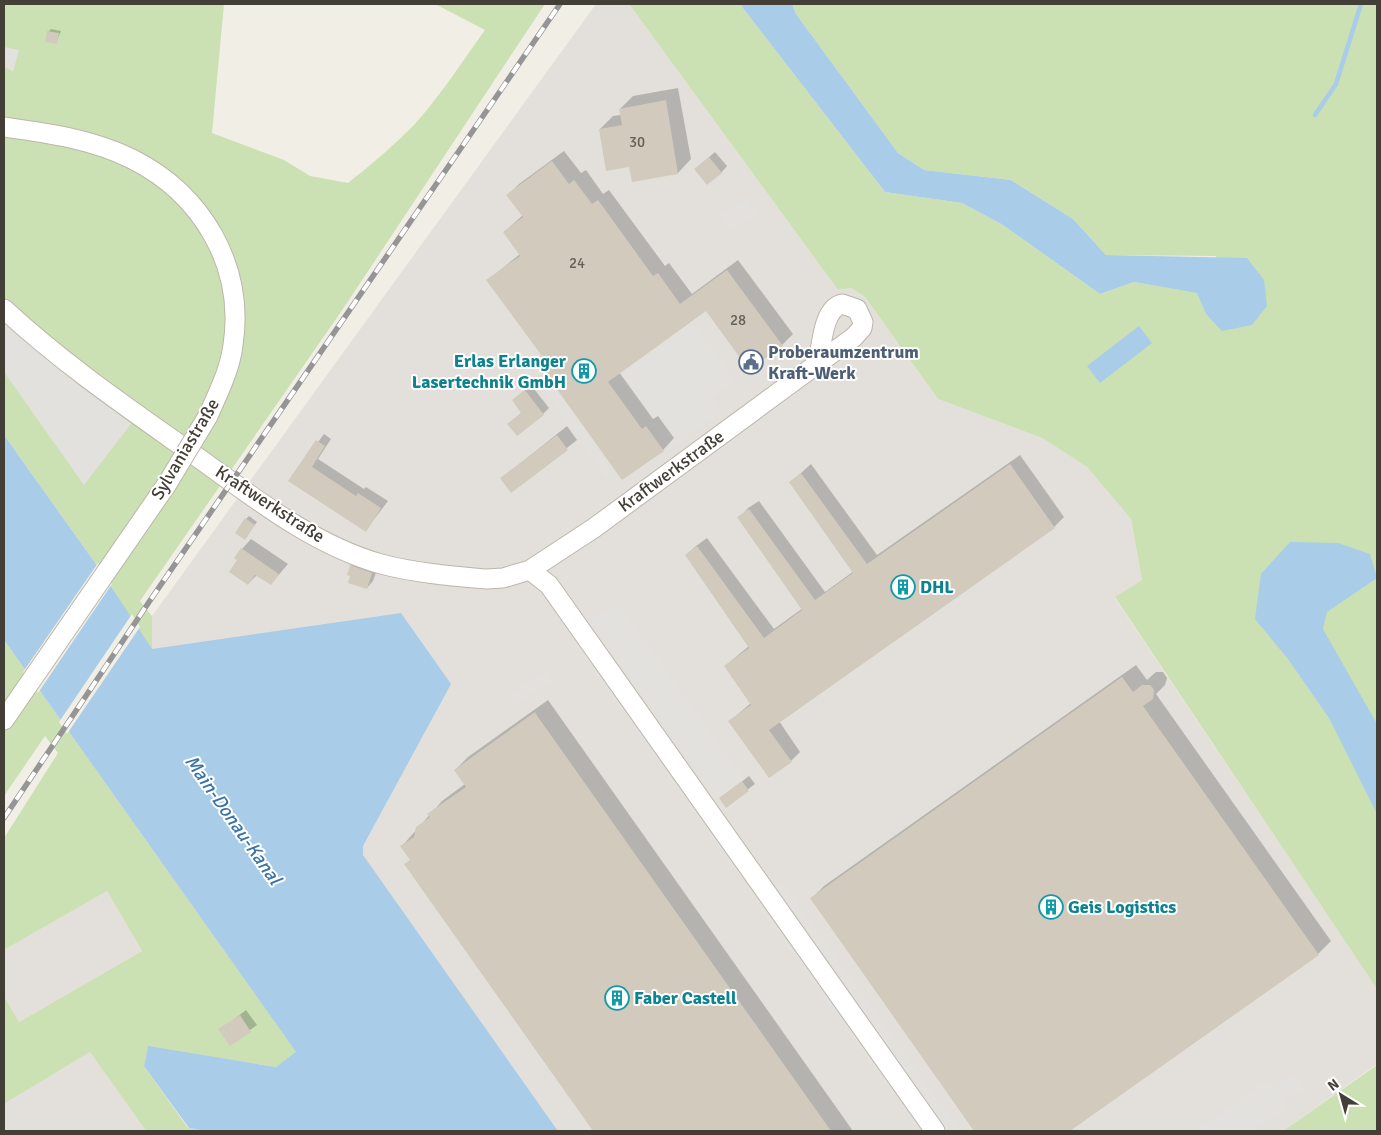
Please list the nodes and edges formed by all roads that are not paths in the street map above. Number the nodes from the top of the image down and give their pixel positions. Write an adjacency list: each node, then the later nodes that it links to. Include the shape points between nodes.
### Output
1 (4, 127): 5 (street, Sylvaniastraße, bridge, via 62,135 132,158 184,195 211,229 230,272 235,315 228,366 208,416 167,484)
2 (4, 309): 4 (street, Kraftwerkstraße, via 77,370 141,417 312,535 382,564 416,570 486,579)
3 (817, 366): 4 (street, Kraftwerkstraße, via 594,528)
4 (530, 570): 6 (street, via 549,586 561,602)
5 (4, 720)
6 (935, 1131)

